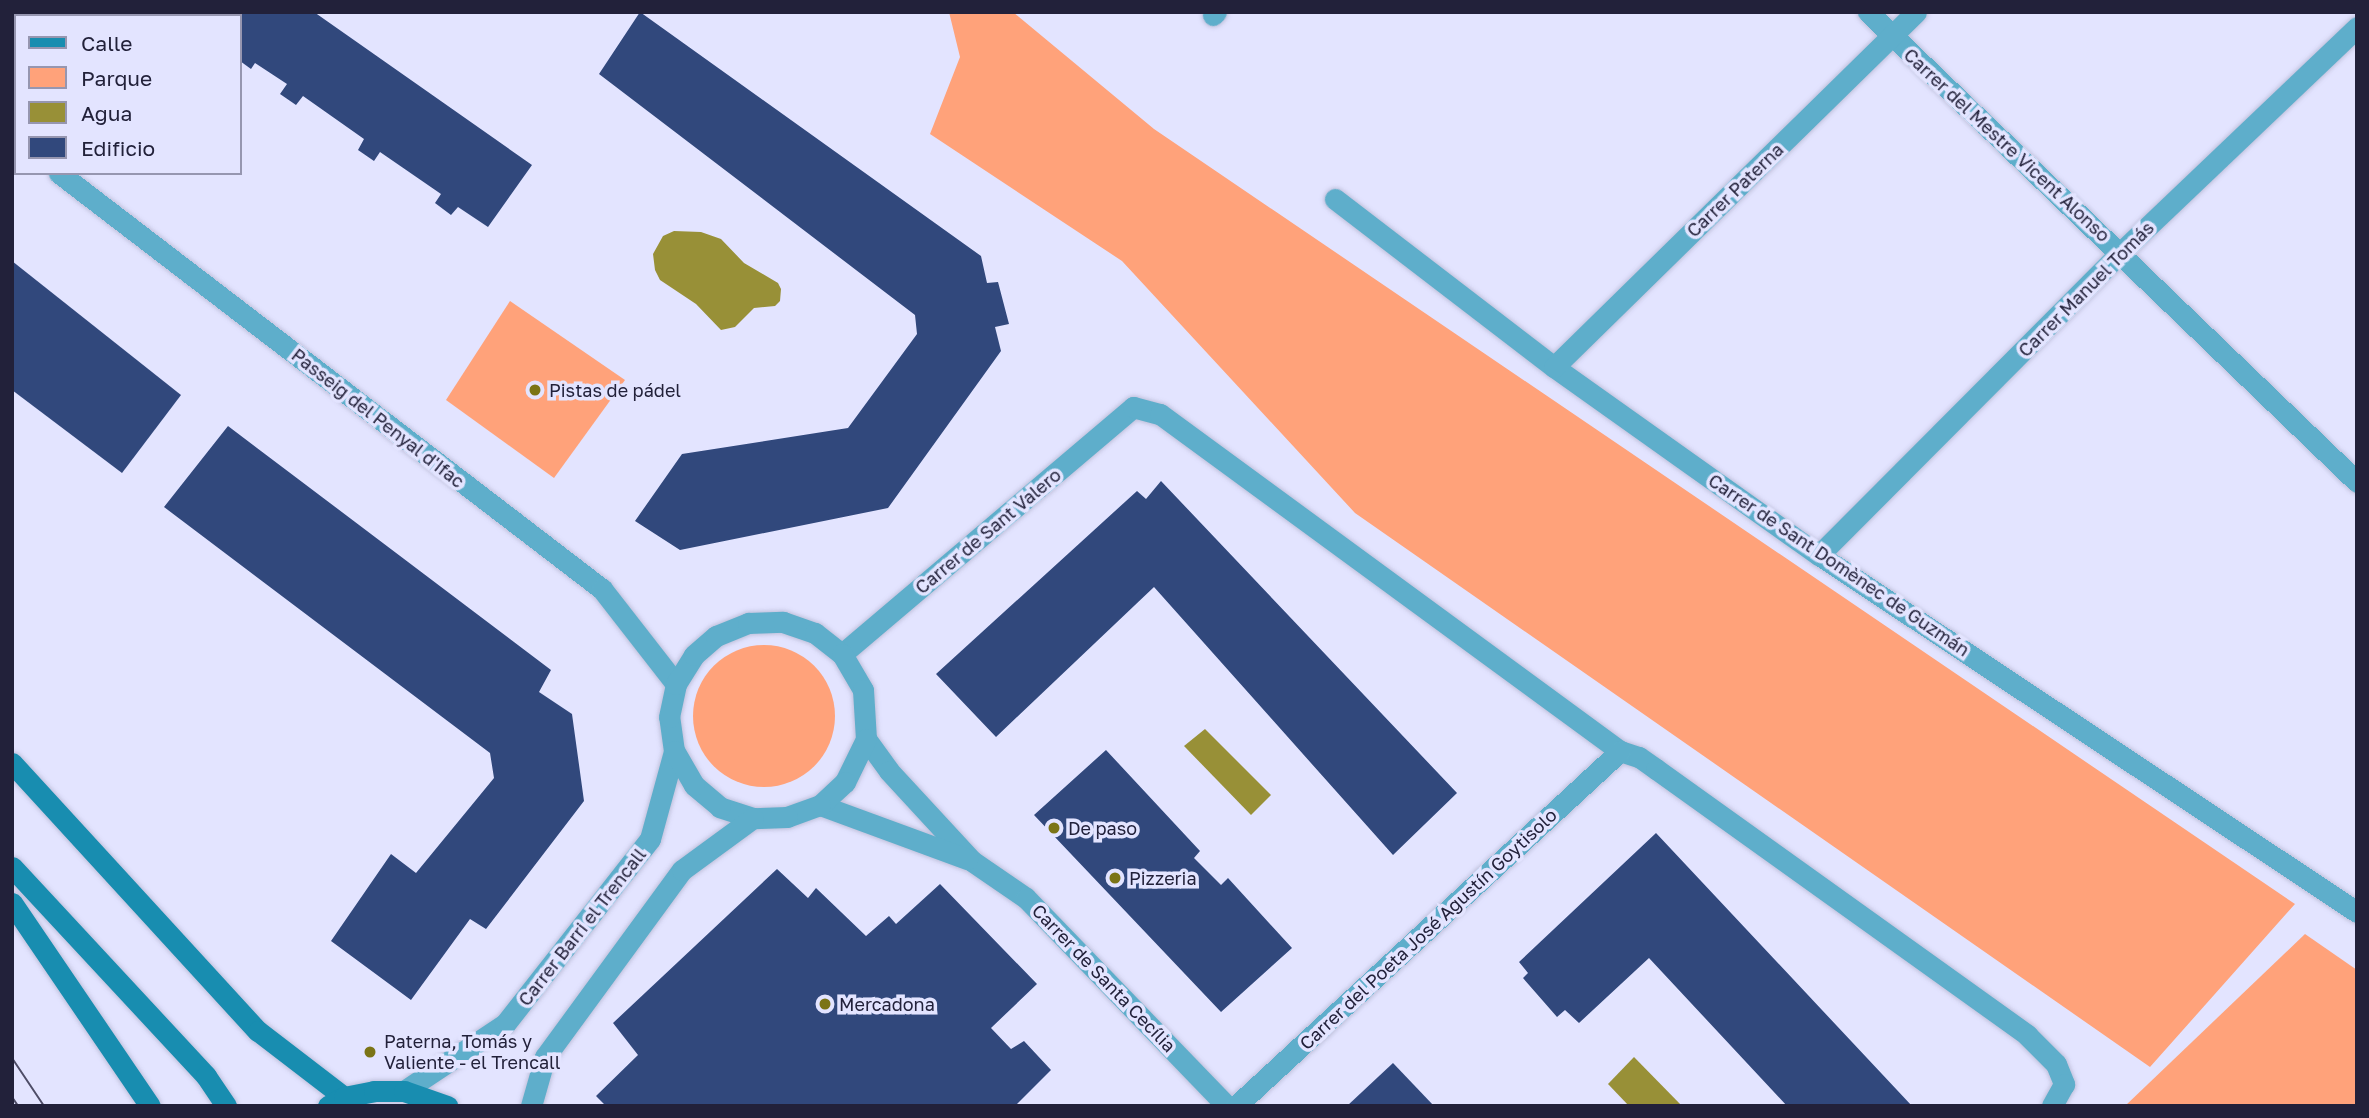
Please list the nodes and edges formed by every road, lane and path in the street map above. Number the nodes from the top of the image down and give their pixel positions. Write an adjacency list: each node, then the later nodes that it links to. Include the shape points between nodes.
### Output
1 (1868, 12): 4 (street, Carrer del Mestre Vicent Alonso)
2 (1916, 12): 4 (street, Carrer Paterna)
3 (2357, 27): 7 (street, Carrer Manuel Tomás)
4 (1892, 36): 7 (street, Carrer del Mestre Vicent Alonso); 8 (street, Carrer Paterna)
5 (62, 175): 12 (street, Passeig del Penyal d'Ifac, via 602,589)
6 (1335, 199): 8 (street, Carrer de Sant Domènec de Guzmán)
7 (2121, 253): 9 (street, Carrer del Mestre Vicent Alonso); 10 (street, Carrer Manuel Tomás)
8 (1554, 367): 10 (street, Carrer de Sant Domènec de Guzmán)
9 (2357, 482)
10 (1819, 555): 22 (street, Carrer de Sant Domènec de Guzmán)
11 (842, 654): 12 (street, via 815,633 783,622 748,623 709,642 694,655); 13 (street, via 863,690); 15 (street, Carrer de Sant Valero, via 1133,407 1160,414)
12 (676, 684): 14 (street, via 669,717)
13 (866, 739): 17 (street, via 845,782); 19 (street, via 889,771)
14 (674, 751): 18 (street, via 694,785 720,807); 23 (street, Carrer Barri el Trencall, via 650,839 505,1024)
15 (1620, 751): 30 (street, Carrer del Poeta José Agustín Goytisolo); 31 (street, via 1639,757 2027,1035 2056,1064 2064,1084)
16 (12, 763): 24 (main road, via 258,1031)
17 (820, 805): 18 (street, via 787,817); 19 (street)
18 (753, 818): 28 (street, via 682,870 545,1057)
19 (972, 861): 29 (street, Carrer de Santa Cecília, via 1026,898)
20 (12, 866): 26 (main road, via 206,1076)
21 (12, 904): 25 (main road)
22 (2357, 912)
23 (404, 1091): 24 (main road, via 374,1091); 27 (main road)
24 (336, 1102)
25 (150, 1106)
26 (226, 1106)
27 (447, 1106)
28 (531, 1106)
29 (1227, 1106)
30 (1236, 1106)
31 (2052, 1106)

